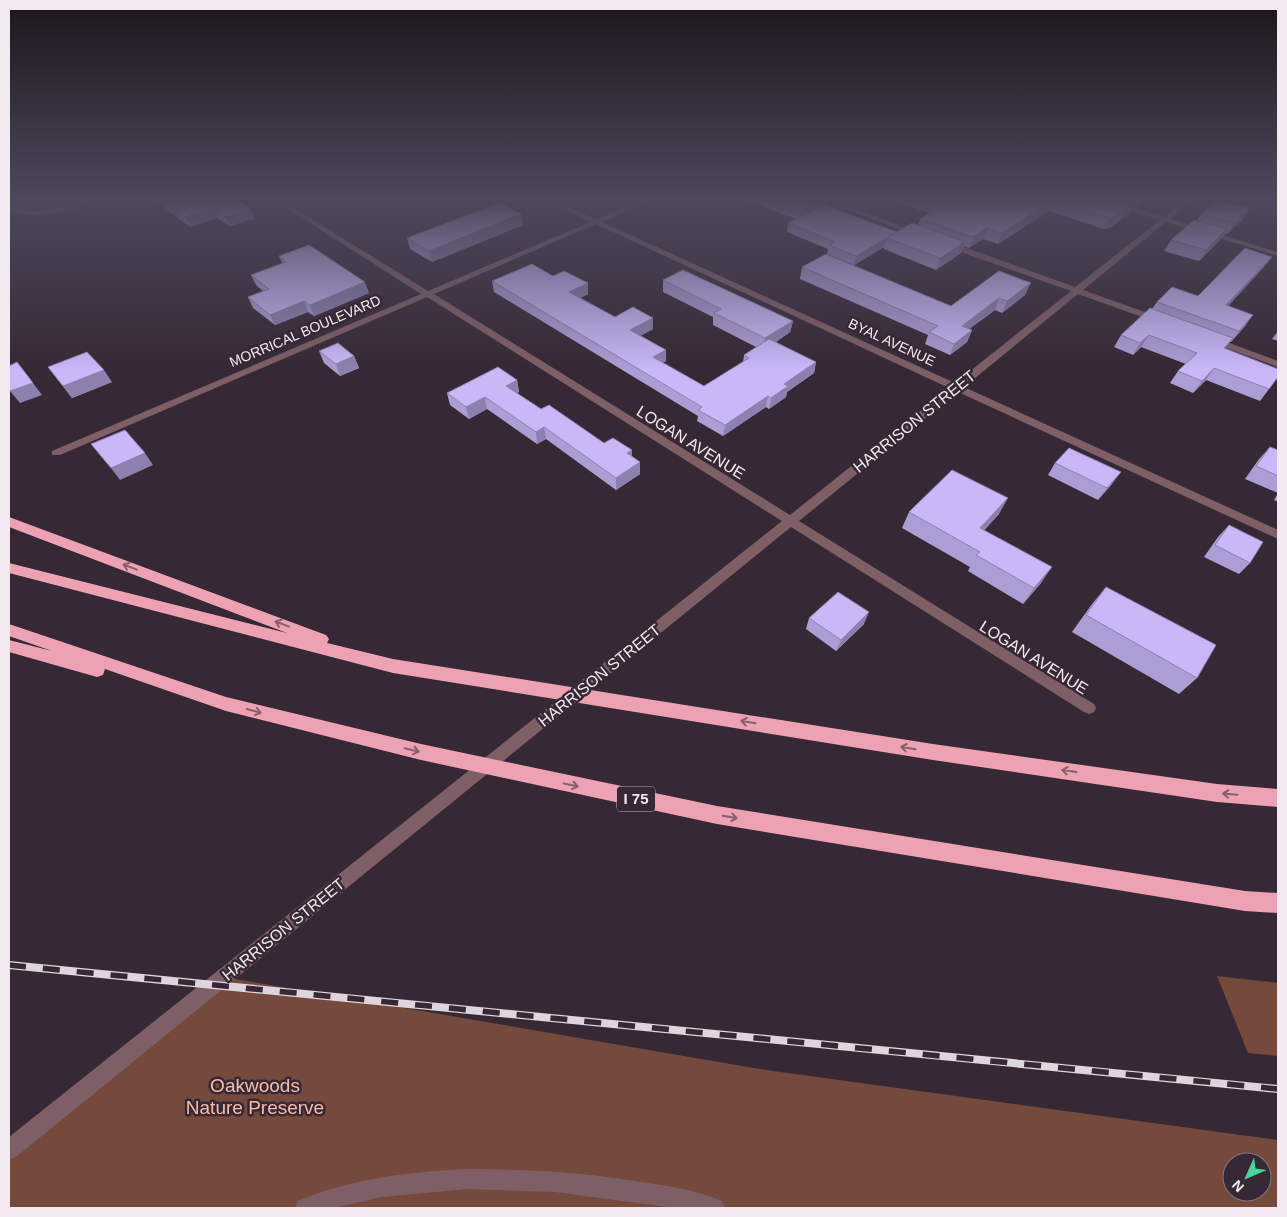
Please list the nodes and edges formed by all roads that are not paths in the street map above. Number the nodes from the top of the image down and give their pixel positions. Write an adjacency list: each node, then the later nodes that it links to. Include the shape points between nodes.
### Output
1 (369, 257): 7 (street, LOGAN AVENUE)
2 (512, 257): 7 (street, MORRICAL BOULEVARD)
3 (674, 257): 11 (street, BYAL AVENUE)
4 (983, 257): 6 (street)
5 (1119, 257): 6 (street, HARRISON STREET)
6 (1077, 291): 8 (street); 11 (street, HARRISON STREET)
7 (427, 293): 12 (street, MORRICAL BOULEVARD); 14 (street, LOGAN AVENUE)
8 (1166, 323)
9 (1202, 336): 10 (street)
10 (1278, 364)
11 (957, 387): 14 (street, HARRISON STREET); 15 (street, BYAL AVENUE)
12 (56, 453)
13 (9, 522): 19 (highway, one-way to 13)
14 (789, 522): 21 (street, LOGAN AVENUE); 24 (street, HARRISON STREET)
15 (1278, 536)
16 (9, 568): 19 (highway)
17 (9, 630): 20 (highway, I 75)
18 (9, 646): 20 (highway)
19 (393, 666): 22 (highway, one-way to 19, via 1217,793 933,752)
20 (226, 704): 23 (highway, I 75, one-way to 23, via 421,752 716,815 1245,901)
21 (1089, 708)
22 (1278, 798)
23 (1278, 903)
24 (13, 1147)
25 (305, 1208): 26 (street, via 374,1188 462,1179 579,1182 695,1201)
26 (715, 1208)

